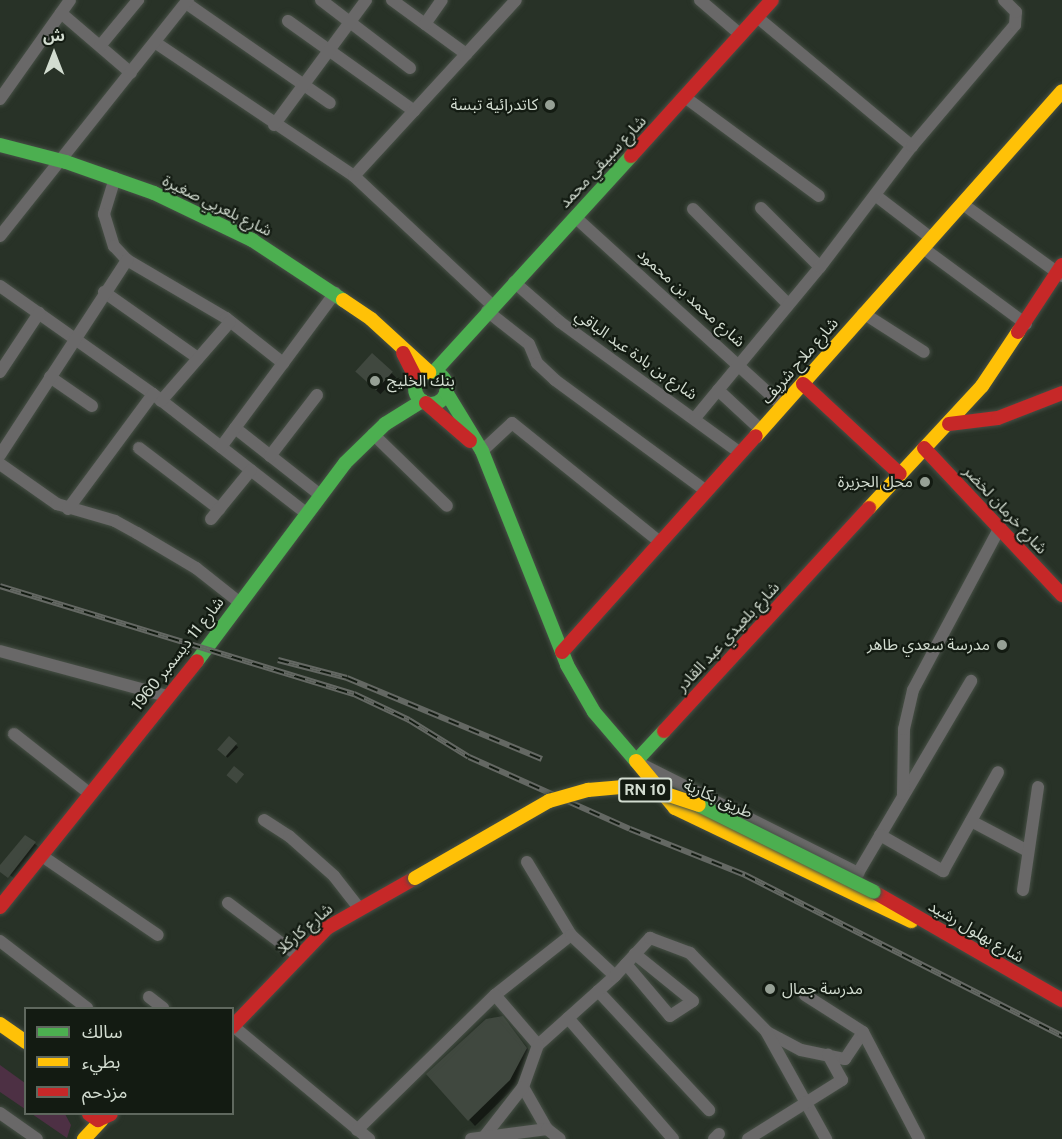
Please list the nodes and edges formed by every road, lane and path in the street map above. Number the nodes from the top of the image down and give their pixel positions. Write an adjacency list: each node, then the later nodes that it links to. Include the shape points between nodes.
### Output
1 (70, 0): 12 (street)
2 (138, 0): 19 (street)
3 (321, 0): 15 (street)
4 (366, 0): 15 (street)
5 (392, 0): 16 (street)
6 (442, 0): 16 (street)
7 (516, 0): 21 (street)
8 (700, 0): 17 (street)
9 (772, 0): 13 (main road, شارع سبيقي محمد)
10 (1004, 0): 32 (street, via 1016,12 1016,24)
11 (187, 2): 18 (street); 24 (street)
12 (62, 13): 19 (street); 26 (street)
13 (757, 18): 17 (main road, شارع سبيقي محمد); 32 (street)
14 (288, 21): 20 (street)
15 (350, 21): 20 (street); 22 (street)
16 (425, 24): 21 (street)
17 (741, 35): 27 (main road, شارع سبيقي محمد)
18 (156, 43): 23 (street); 30 (street)
19 (100, 46): 23 (street)
20 (328, 52): 24 (street); 29 (street)
21 (466, 54): 29 (street)
22 (410, 68)
23 (131, 74): 33 (street)
24 (303, 86): 28 (street); 30 (street)
25 (1062, 90): 38 (main road, شارع ملاح شريف)
26 (1, 96)
27 (686, 98): 37 (street); 41 (main road, شارع سبيقي محمد)
28 (330, 104)
29 (414, 111): 34 (street)
30 (274, 125): 34 (street)
31 (0, 145): 33 (main road, شارع بلعربي صغيرة)
32 (912, 146): 36 (street)
33 (60, 160): 35 (main road, شارع بلعربي صغيرة); 42 (street)
34 (354, 176): 52 (street)
35 (115, 178): 44 (street, via 105,214 107,229 114,246); 50 (main road, شارع بلعربي صغيرة, via 252,240)
36 (875, 195): 43 (street); 45 (street)
37 (819, 196)
38 (964, 205): 43 (main road, شارع ملاح شريف); 46 (street)
39 (693, 208): 51 (street)
40 (761, 208): 45 (street)
41 (574, 217): 47 (main road, شارع سبيقي محمد); 63 (street, شارع محمد بن محمود)
42 (0, 236)
43 (927, 243): 54 (main road, شارع ملاح شريف); 56 (street)
44 (127, 260): 49 (street); 55 (street)
45 (820, 267): 51 (street)
46 (1061, 271): 56 (main road, شارع بلعيدي عبد القادر)
47 (514, 282): 52 (main road, شارع سبيقي محمد); 77 (street, شارع بن بادة عبد الباقي, via 560,322)
48 (0, 286): 53 (street)
49 (105, 292): 57 (street); 61 (street)
50 (335, 293): 58 (main road, شارع بلعربي صغيرة); 62 (street)
51 (788, 304): 63 (street)
52 (490, 308): 59 (main road, شارع سبيقي محمد); 93 (street, via 530,344 537,363 555,380)
53 (39, 313): 57 (street); 64 (street)
54 (863, 313): 60 (street); 68 (main road, شارع ملاح شريف)
55 (230, 322): 61 (street); 62 (street)
56 (1026, 324): 79 (main road, شارع بلعيدي عبد القادر)
57 (74, 337): 66 (street); 73 (street)
58 (397, 340): 65 (main road, شارع بلعربي صغيرة); 67 (main road, شارع بلعربي صغيرة)
59 (456, 346): 65 (main road, شارع سبيقي محمد); 69 (main road, شارع سبيقي محمد)
60 (924, 352)
61 (198, 358): 73 (street)
62 (283, 363): 80 (street)
63 (738, 363): 70 (street); 76 (street, شارع محمد بن محمود)
64 (0, 372)
65 (432, 372): 67 (main road); 69 (main road, via 442,376)
66 (51, 377): 75 (street); 88 (street)
67 (416, 383): 74 (main road); 78 (main road, شارع 11 ديسمبر 1960)
68 (803, 384): 76 (main road, شارع ملاح شريف); 92 (main road)
69 (447, 390): 74 (main road, via 441,401); 86 (main road)
70 (718, 390): 77 (street); 81 (street)
71 (1062, 393): 79 (main road, via 999,418)
72 (316, 395): 89 (street)
73 (157, 398): 83 (street); 96 (street)
74 (424, 402): 78 (main road, شارع 11 ديسمبر 1960); 86 (main road)
75 (93, 406)
76 (783, 406): 81 (main road, شارع ملاح شريف)
77 (695, 418): 87 (street, شارع بن بادة عبد الباقي)
78 (385, 424): 82 (main road, شارع 11 ديسمبر 1960)
79 (949, 424): 85 (main road, شارع بلعيدي عبد القادر)
80 (235, 428): 83 (street); 89 (street)
81 (760, 430): 87 (main road, شارع ملاح شريف)
82 (373, 434): 94 (main road, شارع 11 ديسمبر 1960); 95 (street)
83 (221, 447): 91 (street)
84 (139, 448): 91 (street, via 215,514)
85 (924, 448): 92 (main road, شارع بلعيدي عبد القادر); 98 (main road, شارع خرمان لخضر)
86 (482, 452): 99 (street, via 512,423); 103 (main road)
87 (740, 453): 93 (main road, شارع ملاح شريف)
88 (0, 455)
89 (270, 456): 94 (street)
90 (0, 464): 96 (street)
91 (251, 470): 97 (street)
92 (900, 474): 107 (main road, شارع بلعيدي عبد القادر)
93 (706, 491): 99 (main road, شارع ملاح شريف)
94 (320, 495): 97 (main road, شارع 11 ديسمبر 1960)
95 (447, 506)
96 (68, 509): 101 (street, via 98,515 137,532 196,568)
97 (307, 514): 101 (main road, شارع 11 ديسمبر 1960)
98 (1000, 527): 100 (main road, شارع خرمان لخضر); 111 (street, via 913,690 904,729)
99 (660, 542): 103 (main road, شارع ملاح شريف)
100 (1062, 595)
101 (239, 602): 105 (main road, شارع 11 ديسمبر 1960)
102 (0, 651): 105 (street)
103 (562, 652): 107 (main road, via 594,712)
104 (971, 681): 111 (street)
105 (167, 696): 110 (main road, شارع 11 ديسمبر 1960)
106 (14, 734): 110 (street)
107 (636, 761): 114 (street, via 858,873); 124 (main road, via 675,808 707,826 879,908)
108 (999, 772): 113 (street)
109 (1038, 787): 115 (street)
110 (89, 793): 116 (main road, شارع 11 ديسمبر 1960)
111 (902, 796): 114 (street)
112 (264, 820): 123 (street, via 289,836 334,876)
113 (971, 822): 114 (street, via 943,871); 115 (street)
114 (880, 835)
115 (1028, 851): 119 (street)
116 (42, 856): 122 (main road, شارع 11 ديسمبر 1960); 125 (street)
117 (527, 862): 126 (street)
118 (415, 878): 120 (main road, طريق بكارية / RN 10, bridge, via 549,801 588,790 621,787 657,791 697,804); 123 (main road, شارع كاركلا / RN 10)
119 (1023, 890)
120 (874, 892): 124 (main road, شارع بهلول رشيد / RN 10)
121 (228, 903): 129 (street)
122 (0, 907)
123 (358, 907): 129 (main road, شارع كاركلا / RN 10)
124 (942, 932): 136 (main road, شارع بهلول رشيد / RN 10)
125 (158, 935)
126 (571, 935): 131 (street); 133 (street)
127 (0, 941): 137 (street)
128 (635, 954): 130 (street); 130 (street, via 693,1001 670,1016); 143 (street, via 650,938 690,953)
129 (297, 955): 141 (main road, شارع كاركلا / RN 10)
130 (626, 964): 131 (street)
131 (615, 976): 132 (street)
132 (598, 991): 139 (street); 152 (street)
133 (495, 995): 147 (street); 157 (street)
134 (805, 995): 144 (street)
135 (149, 997): 138 (street)
136 (1062, 1000)
137 (86, 1007)
138 (162, 1007)
139 (568, 1018): 147 (street); 163 (street)
140 (0, 1024): 146 (main road)
141 (234, 1025)
142 (234, 1027): 157 (street)
143 (766, 1031): 149 (street, via 801,1050); 151 (street)
144 (863, 1032): 149 (street, via 845,1059); 166 (street)
145 (0, 1034): 148 (main road)
146 (24, 1041)
147 (538, 1045): 150 (street)
148 (24, 1051)
149 (828, 1056): 151 (street, via 842,1080)
150 (523, 1087): 156 (street); 158 (street)
151 (805, 1103): 164 (street); 165 (street)
152 (709, 1110)
153 (0, 1113): 159 (street)
154 (88, 1115): 160 (main road)
155 (109, 1116): 160 (main road)
156 (547, 1129): 158 (street); 162 (street)
157 (357, 1130): 161 (street)
158 (477, 1138)
159 (38, 1139)
160 (82, 1139)
161 (369, 1139)
162 (560, 1139)
163 (673, 1139)
164 (748, 1139)
165 (826, 1139)
166 (919, 1139)

